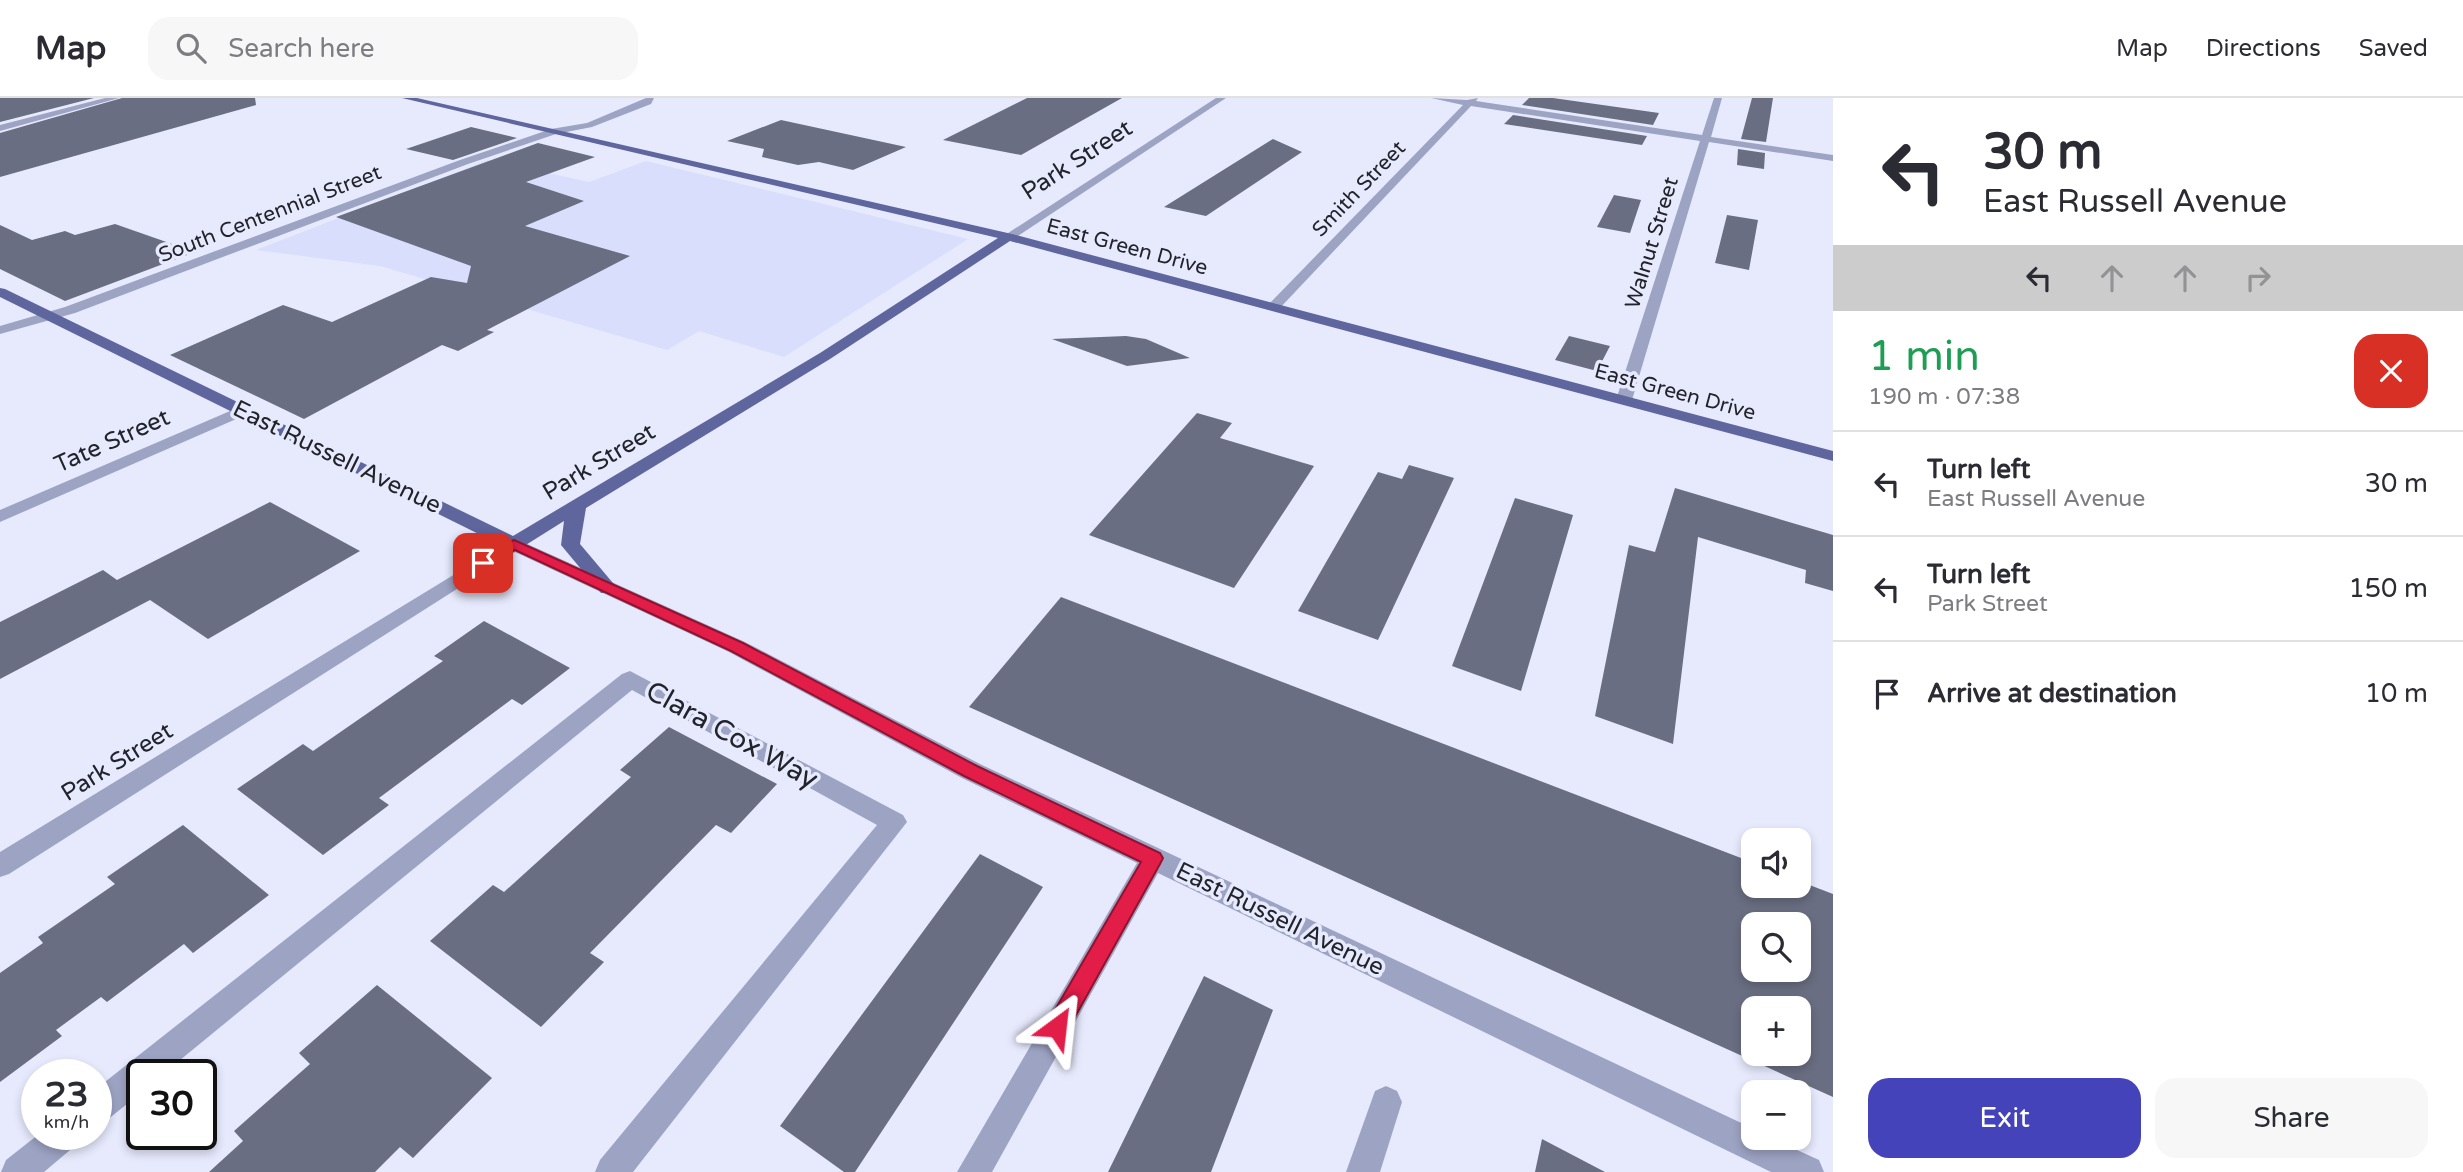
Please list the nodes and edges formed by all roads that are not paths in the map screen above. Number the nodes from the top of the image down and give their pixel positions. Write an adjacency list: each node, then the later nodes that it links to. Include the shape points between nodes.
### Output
1 (115, 98): 9 (street)
2 (406, 98): 10 (main road, East Green Drive)
3 (642, 98): 10 (street, South Centennial Street)
4 (650, 98): 10 (street, South Centennial Street, via 589,125)
5 (1222, 98): 13 (street, Park Street)
6 (1435, 98): 8 (street)
7 (1718, 98): 11 (street, Walnut Street)
8 (1471, 101): 11 (street); 15 (street, Smith Street)
9 (0, 128)
10 (554, 131): 13 (main road, East Green Drive); 16 (street, South Centennial Street)
11 (1705, 138): 12 (street); 18 (street, Walnut Street)
12 (1833, 158)
13 (1008, 237): 15 (main road, East Green Drive); 21 (main road, Park Street, via 774,387)
14 (0, 292): 16 (main road, East Russell Avenue)
15 (1273, 307): 18 (main road, East Green Drive)
16 (48, 316): 17 (street, South Centennial Street); 19 (main road, East Russell Avenue)
17 (0, 330)
18 (1624, 400): 20 (main road, East Green Drive)
19 (244, 410): 22 (street, Tate Street); 23 (main road, East Russell Avenue)
20 (1833, 456)
21 (578, 505): 23 (main road, Park Street); 24 (main road, via 570,545)
22 (0, 517)
23 (514, 544): 24 (street, East Russell Avenue); 26 (street, Park Street)
24 (608, 589): 25 (street, East Russell Avenue, via 737,647 971,771)
25 (1153, 858): 32 (street); 34 (street, East Russell Avenue)
26 (0, 866)
27 (112, 1096): 31 (street, Clara Cox Way, via 631,679 894,822)
28 (1386, 1102): 33 (street)
29 (45, 1150): 30 (street)
30 (18, 1172)
31 (611, 1172)
32 (974, 1172)
33 (1363, 1172)
34 (1807, 1172)

